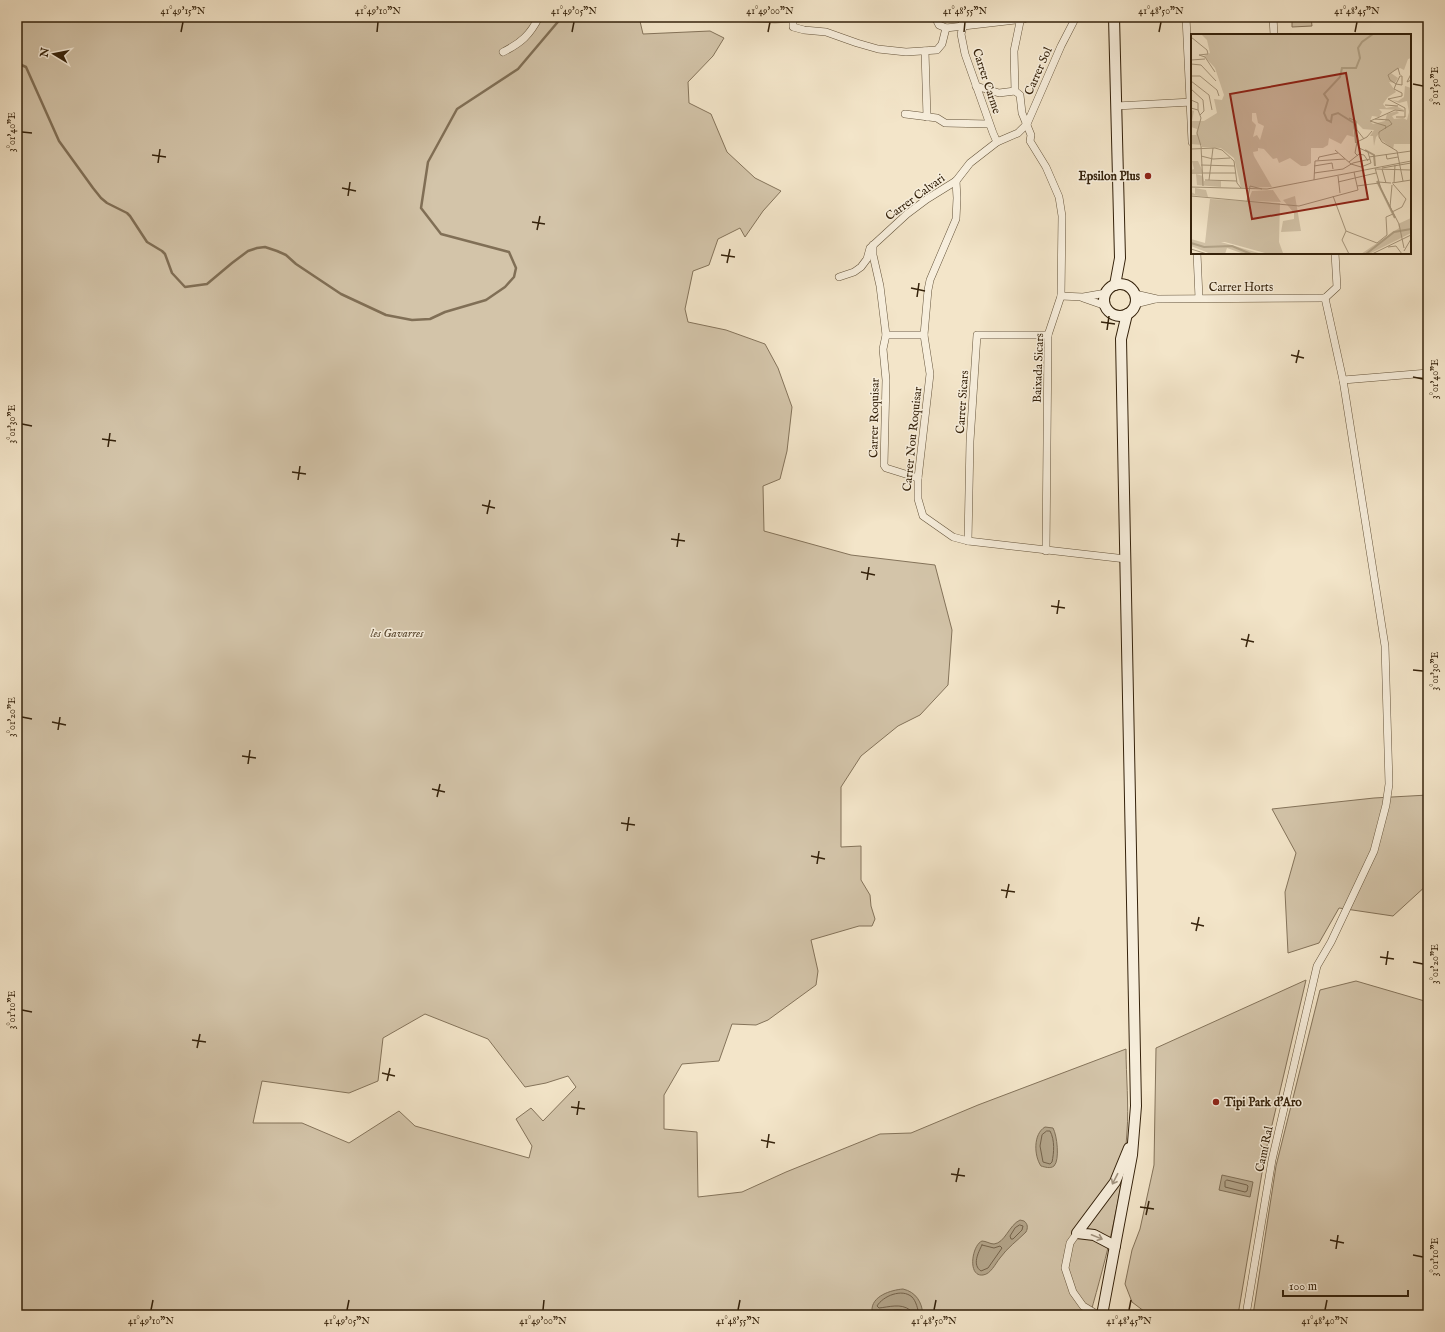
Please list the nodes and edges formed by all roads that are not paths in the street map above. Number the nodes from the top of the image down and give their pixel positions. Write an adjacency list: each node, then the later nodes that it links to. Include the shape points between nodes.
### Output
1 (539, 17): 14 (street, via 532,30 518,44)
2 (793, 17): 13 (street, via 793,27 804,30 826,32 878,49)
3 (935, 17): 11 (street, via 939,25)
4 (962, 17): 10 (street, Carrer Carme)
5 (1076, 17): 22 (street, Carrer Sol)
6 (1114, 17): 18 (street)
7 (1186, 17): 17 (street)
8 (1273, 17): 12 (street)
9 (1022, 18): 10 (street); 16 (street, Baixada Sicars, via 1014,51)
10 (963, 27): 11 (street); 15 (street, Carrer Carme, via 961,34 965,54)
11 (946, 28): 13 (street, via 942,44 937,50)
12 (1274, 34)
13 (925, 51): 20 (street)
14 (504, 52)
15 (976, 86): 16 (street, via 999,93); 21 (street, Carrer Carme)
16 (1015, 91): 22 (street, Baixada Sicars, via 1020,95 1022,113)
17 (1191, 102): 18 (street)
18 (1116, 106): 30 (street)
19 (905, 114): 20 (street)
20 (927, 117): 21 (street, via 937,118 945,123)
21 (989, 124): 25 (street, Carrer Carme)
22 (1027, 124): 23 (street, Carrer Sol); 24 (street, Baixada Sicars, via 1031,135)
23 (1018, 133): 24 (street); 25 (street, Carrer Calvari)
24 (1030, 141): 35 (street, Baixada Sicars, via 1046,167 1059,197 1062,216)
25 (997, 142): 26 (street, Carrer Calvari, via 970,164)
26 (956, 181): 27 (street, Carrer Calvari, via 907,214); 44 (street, Carrer Nou Roquisar, via 956,219 930,280)
27 (874, 244): 31 (street, Carrer Calvari, via 861,267); 43 (street, Carrer Roquisar, via 873,256 880,286)
28 (1197, 254): 37 (street)
29 (1335, 254): 38 (street, via 1336,287)
30 (1120, 258): 32 (street); 33 (street)
31 (839, 277)
32 (1115, 285): 33 (street); 34 (street)
33 (1127, 286): 39 (street, via 1132,289)
34 (1106, 293): 36 (street); 40 (street)
35 (1061, 296): 36 (street); 45 (street, Baixada Sicars)
36 (1083, 298): 40 (street)
37 (1199, 298): 38 (street, Carrer Horts); 39 (street, Carrer Horts)
38 (1325, 298): 48 (street, Camí Ral)
39 (1135, 299): 42 (street, via 1132,310)
40 (1106, 306): 41 (street)
41 (1114, 314): 42 (street); 46 (street)
42 (1127, 314): 46 (street)
43 (886, 335): 44 (street); 49 (street, Carrer Roquisar, via 884,465 886,468)
44 (924, 335): 49 (street, Carrer Nou Roquisar, via 930,374)
45 (1048, 335): 50 (street, Carrer Sicars, via 977,335 970,441); 51 (street, Baixada Sicars)
46 (1121, 339): 52 (street)
47 (1428, 373): 48 (street)
48 (1342, 380): 58 (street, Camí Ral, via 1385,646 1389,784 1374,851 1317,966 1272,1160)
49 (918, 478): 50 (street, Carrer Nou Roquisar, via 918,499 923,516 953,537)
50 (968, 541): 51 (street, Carrer Nou Roquisar)
51 (1046, 551): 52 (street, Carrer Nou Roquisar)
52 (1126, 559): 53 (street, via 1136,1054)
53 (1134, 1130): 54 (street, one-way to 54, via 1115,1182); 55 (street, via 1131,1162)
54 (1077, 1233): 55 (street, one-way to 55, via 1094,1235); 56 (street, via 1070,1243 1065,1268 1072,1292 1083,1306)
55 (1115, 1246): 57 (street)
56 (1098, 1315)
57 (1102, 1315)
58 (1246, 1315)

